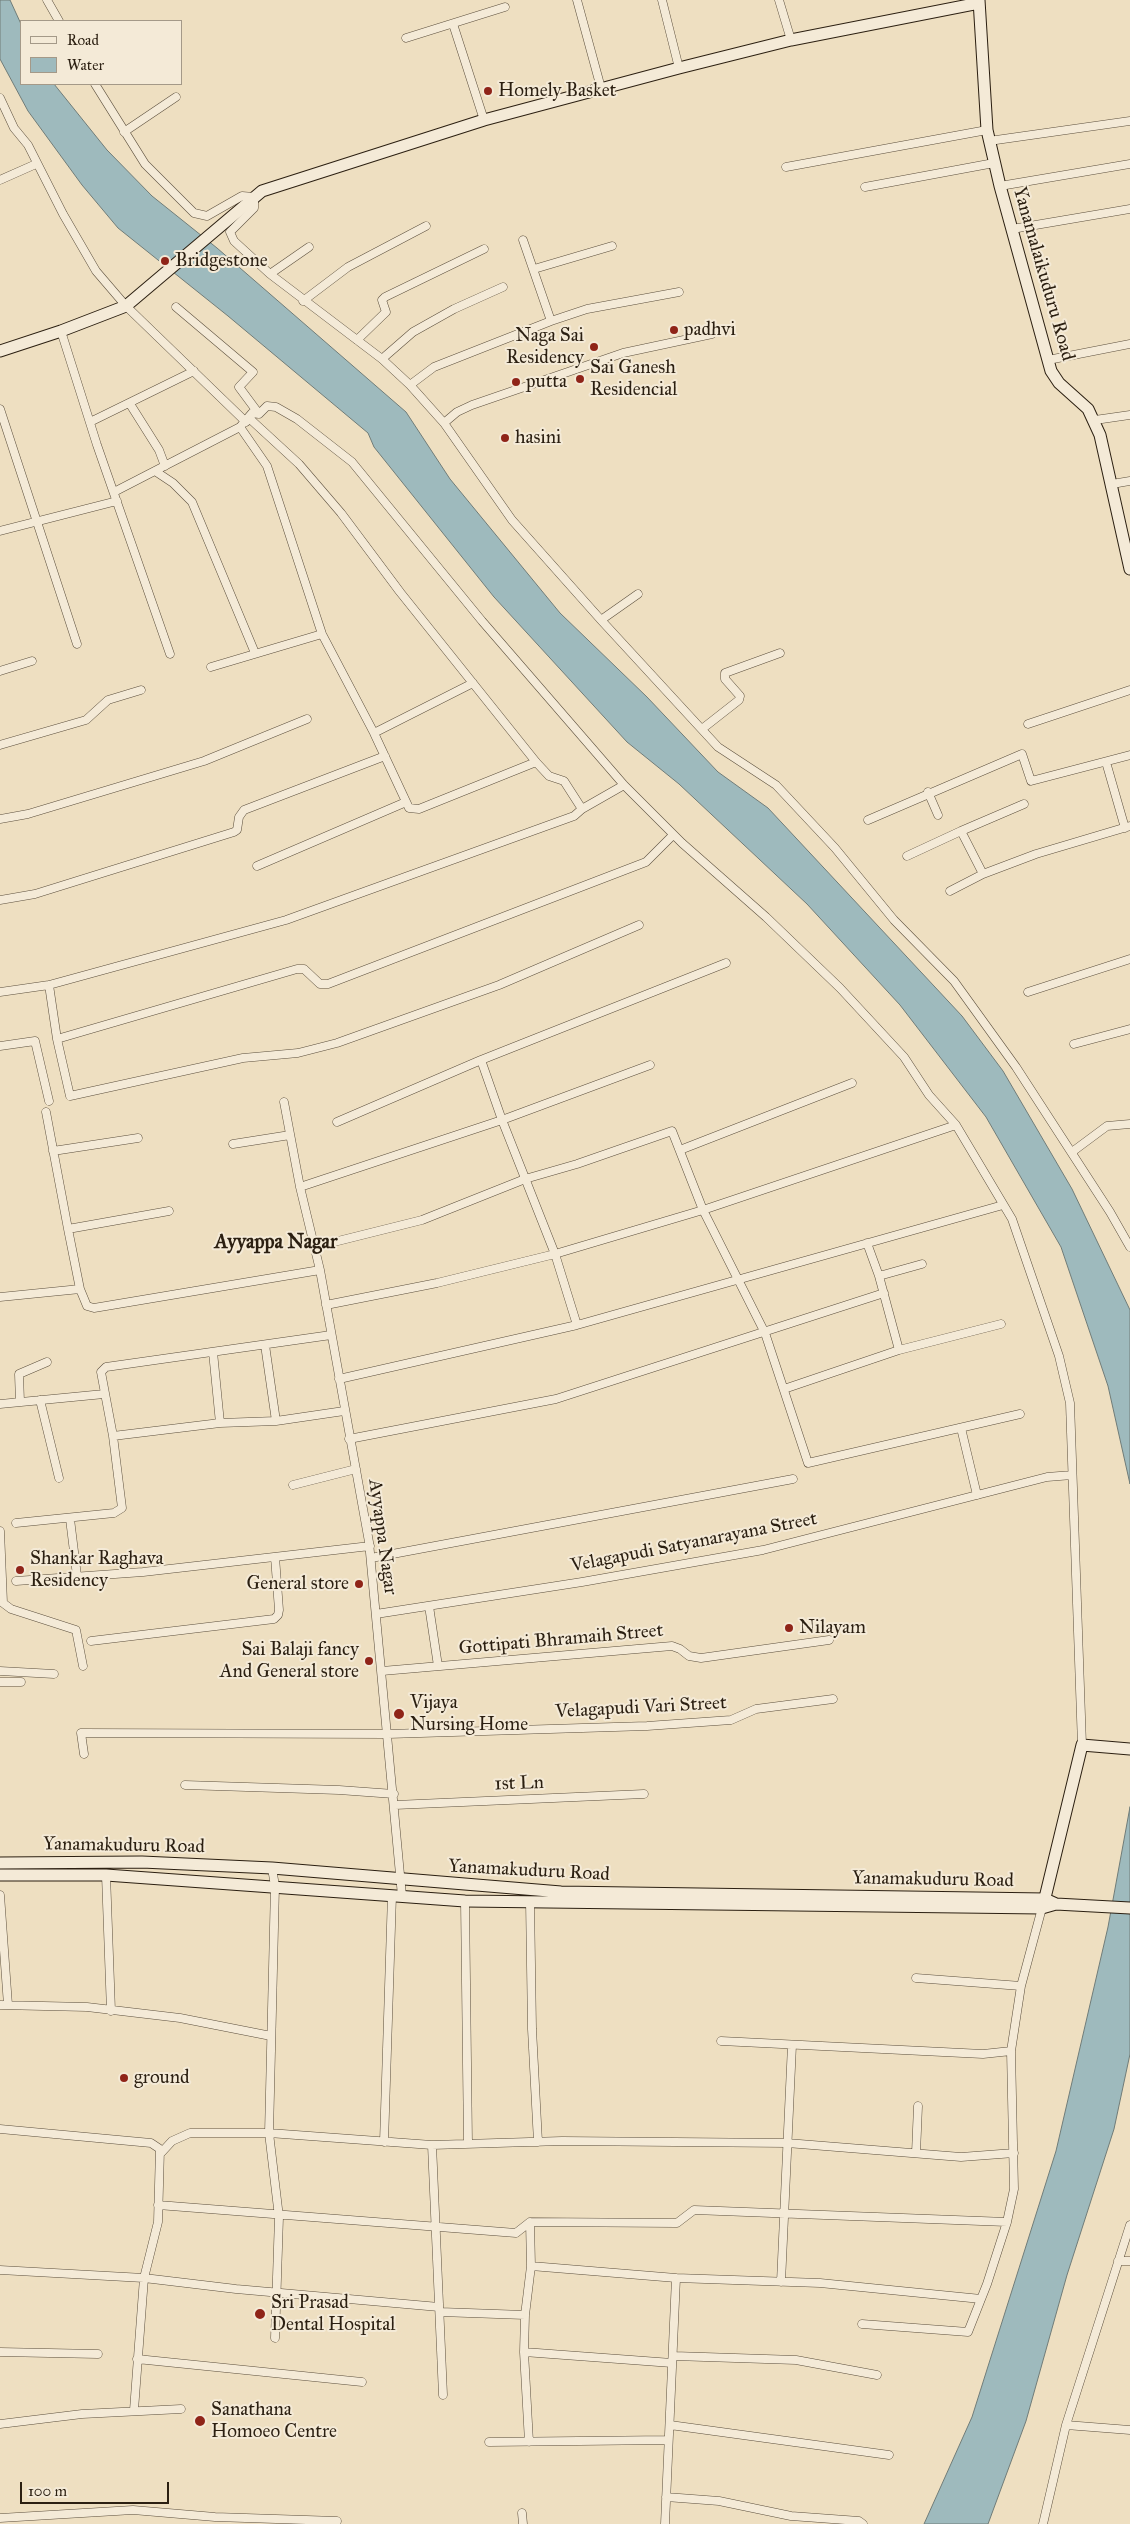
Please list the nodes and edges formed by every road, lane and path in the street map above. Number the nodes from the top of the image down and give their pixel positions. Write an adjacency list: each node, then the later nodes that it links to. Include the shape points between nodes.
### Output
1 (47, 0): 7 (street)
2 (578, 0): 13 (street)
3 (662, 0): 11 (street)
4 (779, 0): 10 (street)
5 (979, 2): 10 (street); 19 (street, Yanamalaikuduru Road)
6 (505, 7): 8 (street)
7 (58, 20)
8 (453, 24): 9 (street); 16 (street)
9 (406, 38)
10 (791, 40): 11 (street)
11 (679, 68): 13 (street)
12 (96, 85): 18 (street)
13 (602, 88): 16 (street)
14 (176, 97): 18 (street)
15 (0, 98): 21 (street)
16 (484, 120): 27 (street, via 285,183)
17 (1130, 121): 19 (street)
18 (124, 132): 27 (street, via 145,164 199,216 207,216 242,196)
19 (988, 135): 20 (street, Yanamalaikuduru Road); 23 (street)
20 (994, 163): 25 (street, Yanamalaikuduru Road); 26 (street)
21 (36, 164): 24 (street); 40 (street, via 96,271)
22 (1130, 164): 25 (street)
23 (786, 167)
24 (0, 180)
25 (1000, 186): 30 (street, Yanamalaikuduru Road)
26 (865, 187)
27 (254, 197): 36 (street, via 254,208 230,232 234,241); 40 (street)
28 (1130, 209): 30 (street)
29 (426, 226): 39 (street, via 348,267)
30 (1012, 229): 49 (street, Yanamalaikuduru Road)
31 (523, 240): 35 (street)
32 (309, 246): 36 (street)
33 (612, 246): 35 (street)
34 (484, 249): 45 (street, via 385,297 382,300 386,312)
35 (534, 269): 42 (street)
36 (270, 274): 39 (street)
37 (502, 286): 48 (street, via 413,332)
38 (679, 292): 42 (street, via 587,309)
39 (304, 301): 45 (street)
40 (126, 306): 43 (street); 50 (street)
41 (176, 307): 54 (street, via 253,372 239,387)
42 (551, 321): 51 (street, via 434,367)
43 (61, 331): 47 (street); 57 (street)
44 (712, 334): 59 (street, via 623,353 472,405 456,412)
45 (357, 340): 48 (street)
46 (1130, 344): 49 (street)
47 (0, 351)
48 (382, 359): 51 (street)
49 (1048, 360): 56 (street, Yanamalaikuduru Road, via 1059,383 1088,409)
50 (194, 371): 52 (street); 58 (street)
51 (410, 385): 59 (street)
52 (130, 404): 57 (street); 60 (street, via 159,450)
53 (0, 409): 66 (street)
54 (259, 414): 58 (street, via 252,413); 92 (street, via 267,406 276,407 297,419 352,462 482,621)
55 (1130, 414): 56 (street)
56 (1095, 420): 63 (street, Yanamalaikuduru Road)
57 (90, 422): 64 (street)
58 (245, 422): 60 (street); 72 (street, via 267,466); 80 (street, via 299,464)
59 (444, 423): 71 (street, via 512,520)
60 (165, 466): 61 (street)
61 (155, 471): 64 (street); 74 (street, via 192,502)
62 (1130, 480): 63 (street)
63 (1112, 484): 68 (street, Yanamalaikuduru Road)
64 (114, 492): 65 (street)
65 (117, 501): 66 (street); 75 (street)
66 (36, 520): 67 (street); 73 (street)
67 (0, 531)
68 (1128, 550): 69 (street, Yanamalaikuduru Road)
69 (1130, 569)
70 (638, 594): 71 (street)
71 (601, 620): 85 (street)
72 (322, 634): 74 (street); 86 (street)
73 (77, 644)
74 (255, 653): 78 (street)
75 (170, 654)
76 (780, 654): 85 (street, via 725,674 725,679 740,696 739,700)
77 (32, 661): 79 (street)
78 (212, 667)
79 (0, 671)
80 (473, 683): 86 (street); 90 (street)
81 (141, 690): 87 (street, via 108,700 86,720)
82 (1130, 690): 84 (street)
83 (307, 719): 98 (street, via 204,761 28,814)
84 (1028, 724)
85 (702, 729): 133 (street, via 718,747 776,785 835,848 894,920 954,981)
86 (374, 733): 89 (street)
87 (0, 745)
88 (1130, 755): 91 (street)
89 (385, 756): 94 (street); 107 (street, via 244,810 238,817 234,832 35,894)
90 (536, 762): 94 (street, via 418,809 409,808); 96 (street, via 549,776 564,781)
91 (1106, 762): 93 (street, via 1031,781 1022,754); 100 (street)
92 (624, 785): 96 (street); 102 (street)
93 (928, 792): 97 (street); 99 (street)
94 (406, 802): 104 (street)
95 (1024, 804): 101 (street)
96 (582, 809): 111 (street, via 574,816 286,920)
97 (938, 815)
98 (0, 819)
99 (868, 820)
100 (1127, 827): 105 (street, via 1036,854)
101 (961, 831): 103 (street); 105 (street)
102 (673, 834): 115 (street, via 646,862 328,984 320,984 304,969 297,969); 127 (street, via 840,988 904,1057 929,1095)
103 (907, 856)
104 (257, 866)
105 (983, 874): 106 (street)
106 (950, 891)
107 (0, 900)
108 (639, 925): 115 (street, via 499,985 337,1044 298,1054 244,1058 70,1096)
109 (1130, 959): 113 (street)
110 (726, 963): 118 (street)
111 (49, 985): 112 (street); 115 (street)
112 (0, 992)
113 (1028, 992)
114 (1130, 1029): 116 (street)
115 (57, 1039)
116 (1074, 1044)
117 (0, 1046): 121 (street, via 35,1041)
118 (481, 1060): 124 (street); 125 (street)
119 (650, 1064): 124 (street)
120 (852, 1083): 132 (street)
121 (49, 1101)
122 (284, 1102): 128 (street, Ayyappa Nagar)
123 (46, 1112): 131 (street)
124 (502, 1120): 134 (street); 135 (street)
125 (337, 1122)
126 (1130, 1124): 133 (street, via 1107,1126)
127 (956, 1125): 136 (street); 137 (street)
128 (290, 1135): 130 (street); 135 (street, Ayyappa Nagar)
129 (138, 1138): 131 (street)
130 (234, 1144)
131 (53, 1150): 139 (street)
132 (680, 1150): 134 (street, via 672,1131); 137 (street)
133 (1072, 1152): 142 (street)
134 (525, 1179): 141 (street, via 422,1220); 143 (street)
135 (300, 1187): 141 (street, Ayyappa Nagar)
136 (1003, 1204): 140 (street); 174 (street, via 1012,1219 1059,1356 1070,1403)
137 (703, 1210): 143 (street); 147 (street)
138 (168, 1211): 139 (street)
139 (68, 1230): 148 (street)
140 (867, 1243): 146 (street); 147 (street)
141 (314, 1247): 145 (street, Ayyappa Nagar)
142 (1130, 1247)
143 (555, 1254): 151 (street, via 437,1283); 153 (street)
144 (922, 1264): 146 (street)
145 (320, 1270): 148 (street, via 94,1308 84,1302); 151 (street, Ayyappa Nagar)
146 (879, 1276): 149 (street)
147 (739, 1280): 153 (street); 154 (street)
148 (80, 1289): 150 (street)
149 (884, 1293): 154 (street); 157 (street)
150 (0, 1297)
151 (326, 1305): 155 (street, Ayyappa Nagar)
152 (1001, 1324): 157 (street)
153 (577, 1325): 160 (street)
154 (765, 1333): 161 (street); 172 (street, via 556,1399)
155 (331, 1335): 156 (street); 160 (street, Ayyappa Nagar)
156 (265, 1345): 158 (street); 168 (street)
157 (899, 1350): 161 (street)
158 (213, 1352): 162 (street, via 106,1367 101,1372); 169 (street)
159 (48, 1362): 164 (street, via 19,1374)
160 (339, 1379): 166 (street, Ayyappa Nagar)
161 (784, 1389): 170 (street, via 808,1464)
162 (104, 1394): 163 (street); 171 (street)
163 (40, 1400): 164 (street); 175 (street)
164 (20, 1402): 165 (street)
165 (0, 1404)
166 (344, 1411): 168 (street); 172 (street, Ayyappa Nagar)
167 (1020, 1414): 170 (street)
168 (276, 1420): 169 (street)
169 (220, 1423): 171 (street)
170 (961, 1428): 178 (street)
171 (113, 1436): 179 (street, via 122,1508 114,1513)
172 (349, 1439): 173 (street, Ayyappa Nagar)
173 (356, 1469): 177 (street); 182 (street, Ayyappa Nagar)
174 (1072, 1475): 178 (street, Velagapudi Satyanarayana Street, via 1046,1477); 201 (street)
175 (59, 1478)
176 (794, 1479): 184 (street)
177 (293, 1485)
178 (977, 1495): 188 (street, Velagapudi Satyanarayana Street, via 763,1550)
179 (70, 1519): 180 (street); 185 (street)
180 (16, 1523)
181 (0, 1531): 187 (street)
182 (370, 1546): 183 (street); 184 (street, Ayyappa Nagar)
183 (275, 1557): 185 (street); 191 (street, via 278,1615 274,1619)
184 (371, 1558): 189 (street, Ayyappa Nagar)
185 (77, 1576): 186 (street)
186 (16, 1581)
187 (2, 1604): 192 (street, via 76,1630)
188 (429, 1606): 189 (street, Velagapudi Satyanarayana Street); 193 (street)
189 (376, 1614): 194 (street, Ayyappa Nagar)
190 (829, 1640): 193 (street, Gottipati Bhramaih Street, via 700,1658 672,1646)
191 (91, 1641)
192 (83, 1666)
193 (438, 1666): 194 (street, Gottipati Bhramaih Street)
194 (382, 1670): 200 (street, Ayyappa Nagar)
195 (0, 1671): 196 (street)
196 (54, 1674)
197 (0, 1682): 198 (street)
198 (21, 1682)
199 (833, 1699): 200 (street, Velagapudi Vari Street, via 756,1709 739,1718 712,1721)
200 (388, 1734): 203 (street, Velagapudi Vari Street, via 81,1733); 205 (street, Ayyappa Nagar)
201 (1082, 1745): 202 (street); 218 (street)
202 (1130, 1749)
203 (84, 1754)
204 (185, 1785): 205 (street)
205 (394, 1794): 207 (street, Ayyappa Nagar)
206 (644, 1794): 207 (street, 1st Ln)
207 (395, 1805): 212 (street, Ayyappa Nagar)
208 (0, 1863): 209 (street, Yanamakuduru Road, via 142,1862)
209 (272, 1868): 212 (street, Yanamakuduru Road); 213 (street)
210 (0, 1875): 211 (street, Yanamakuduru Road)
211 (106, 1875): 213 (street, Yanamakuduru Road); 223 (street)
212 (400, 1881): 215 (street, Ayyappa Nagar); 218 (street, Yanamakuduru Road, via 561,1892)
213 (275, 1886): 215 (street, Yanamakuduru Road); 224 (street)
214 (0, 1895): 222 (street)
215 (397, 1896): 216 (street, Yanamakuduru Road); 231 (street, Ayyappa Nagar)
216 (465, 1901): 217 (street, Yanamakuduru Road); 234 (street)
217 (530, 1901): 218 (street, Yanamakuduru Road); 232 (street)
218 (1044, 1903): 219 (street); 221 (street)
219 (1130, 1908)
220 (916, 1978): 221 (street)
221 (1021, 1986): 227 (street)
222 (4, 2005): 223 (street)
223 (111, 2011): 224 (street, via 180,2018)
224 (271, 2036): 230 (street)
225 (721, 2041): 226 (street)
226 (792, 2045): 227 (street, via 983,2054); 233 (street)
227 (1011, 2051): 238 (street)
228 (918, 2106): 237 (street)
229 (0, 2129): 236 (street, via 152,2143)
230 (269, 2133): 231 (street); 236 (street, via 190,2133 172,2141); 241 (street)
231 (384, 2142): 235 (street)
232 (538, 2142): 233 (street); 234 (street)
233 (787, 2143): 237 (street); 240 (street)
234 (468, 2144): 235 (street)
235 (432, 2145): 245 (street)
236 (161, 2153): 239 (street)
237 (916, 2153): 238 (street, via 961,2157)
238 (1014, 2153): 243 (street, via 1014,2189)
239 (158, 2206): 241 (street); 250 (street, via 158,2222)
240 (784, 2213): 242 (street, via 694,2210 677,2223); 243 (street); 252 (street)
241 (279, 2216): 245 (street); 253 (street)
242 (530, 2222): 245 (street, via 516,2233); 248 (street)
243 (1007, 2222): 254 (street)
244 (1130, 2225): 246 (street)
245 (436, 2228): 255 (street)
246 (1118, 2261): 247 (street); 271 (street)
247 (1130, 2261)
248 (531, 2266): 251 (street); 256 (street)
249 (0, 2270): 250 (street)
250 (144, 2278): 253 (street); 263 (street)
251 (676, 2278): 252 (street); 262 (street)
252 (781, 2282): 254 (street)
253 (278, 2293): 255 (street); 258 (street)
254 (982, 2299): 257 (street, via 968,2332)
255 (440, 2310): 256 (street); 266 (street)
256 (525, 2315): 260 (street)
257 (862, 2324)
258 (275, 2338)
259 (0, 2352): 261 (street)
260 (524, 2352): 262 (street); 275 (street)
261 (98, 2354)
262 (673, 2359): 264 (street, via 796,2360); 270 (street)
263 (137, 2360): 265 (street); 268 (street)
264 (878, 2375)
265 (362, 2382)
266 (443, 2395)
267 (181, 2409): 268 (street)
268 (134, 2410): 269 (street)
269 (0, 2424)
270 (670, 2425): 273 (street); 276 (street)
271 (1066, 2425): 272 (street); 284 (street)
272 (1130, 2430)
273 (668, 2440): 275 (street); 277 (street)
274 (490, 2442): 275 (street)
275 (529, 2442)
276 (889, 2455)
277 (666, 2497): 282 (street); 283 (street, via 719,2501 791,2516 859,2521)
278 (522, 2513): 281 (street)
279 (0, 2518): 280 (street, via 133,2510 215,2517)
280 (337, 2521)
281 (523, 2524)
282 (665, 2524)
283 (863, 2524)
284 (1043, 2524)

